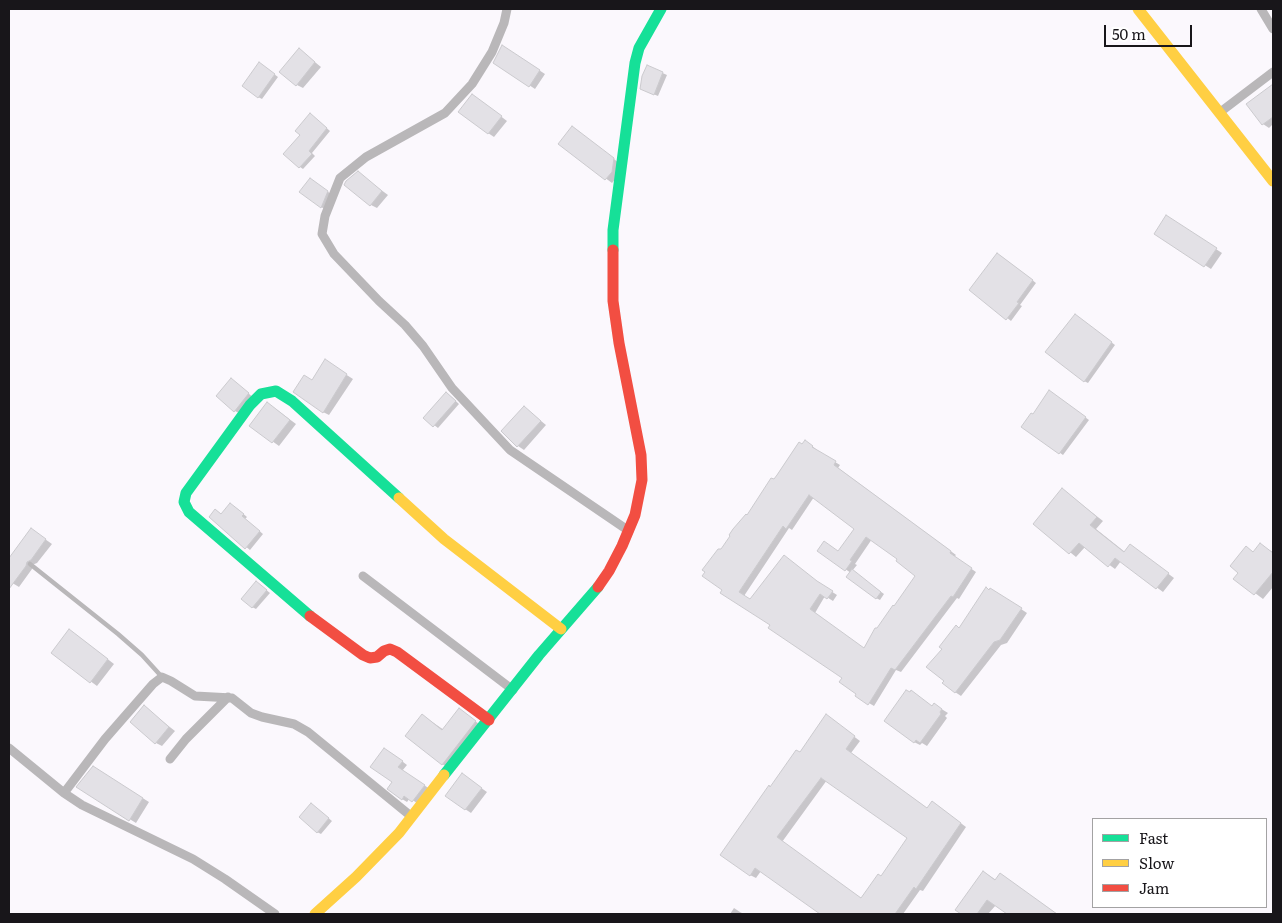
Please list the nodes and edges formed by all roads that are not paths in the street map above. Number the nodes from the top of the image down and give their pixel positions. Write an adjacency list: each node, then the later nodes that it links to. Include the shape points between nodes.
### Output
1 (507, 9): 9 (street, via 492,52 472,84 445,113 366,157 340,178 325,216 322,234 334,254 405,325 452,388 510,450)
2 (661, 9): 9 (street, via 642,42 635,63 613,230 613,301 642,480)
3 (1138, 9): 7 (street)
4 (1263, 10): 5 (street)
5 (1273, 29)
6 (1273, 72): 7 (street)
7 (1219, 113): 8 (street)
8 (1273, 181)
9 (629, 531): 12 (street, via 596,590)
10 (30, 564): 13 (lane, via 118,634)
11 (362, 576): 14 (street)
12 (561, 629): 14 (street); 16 (street, via 444,539 292,400 276,391 261,394 250,405 186,493 184,502 189,512 315,620 363,655 377,657 390,649 397,652)
13 (162, 677): 15 (street, via 195,696); 19 (street, via 105,739)
14 (513, 690): 16 (street)
15 (228, 697): 18 (street); 20 (street, via 251,713 294,724 308,732)
16 (489, 720): 20 (street)
17 (9, 748): 19 (street)
18 (170, 759)
19 (64, 793): 21 (street, via 193,859)
20 (412, 817): 22 (street, via 377,857)
21 (276, 914)
22 (315, 914)

